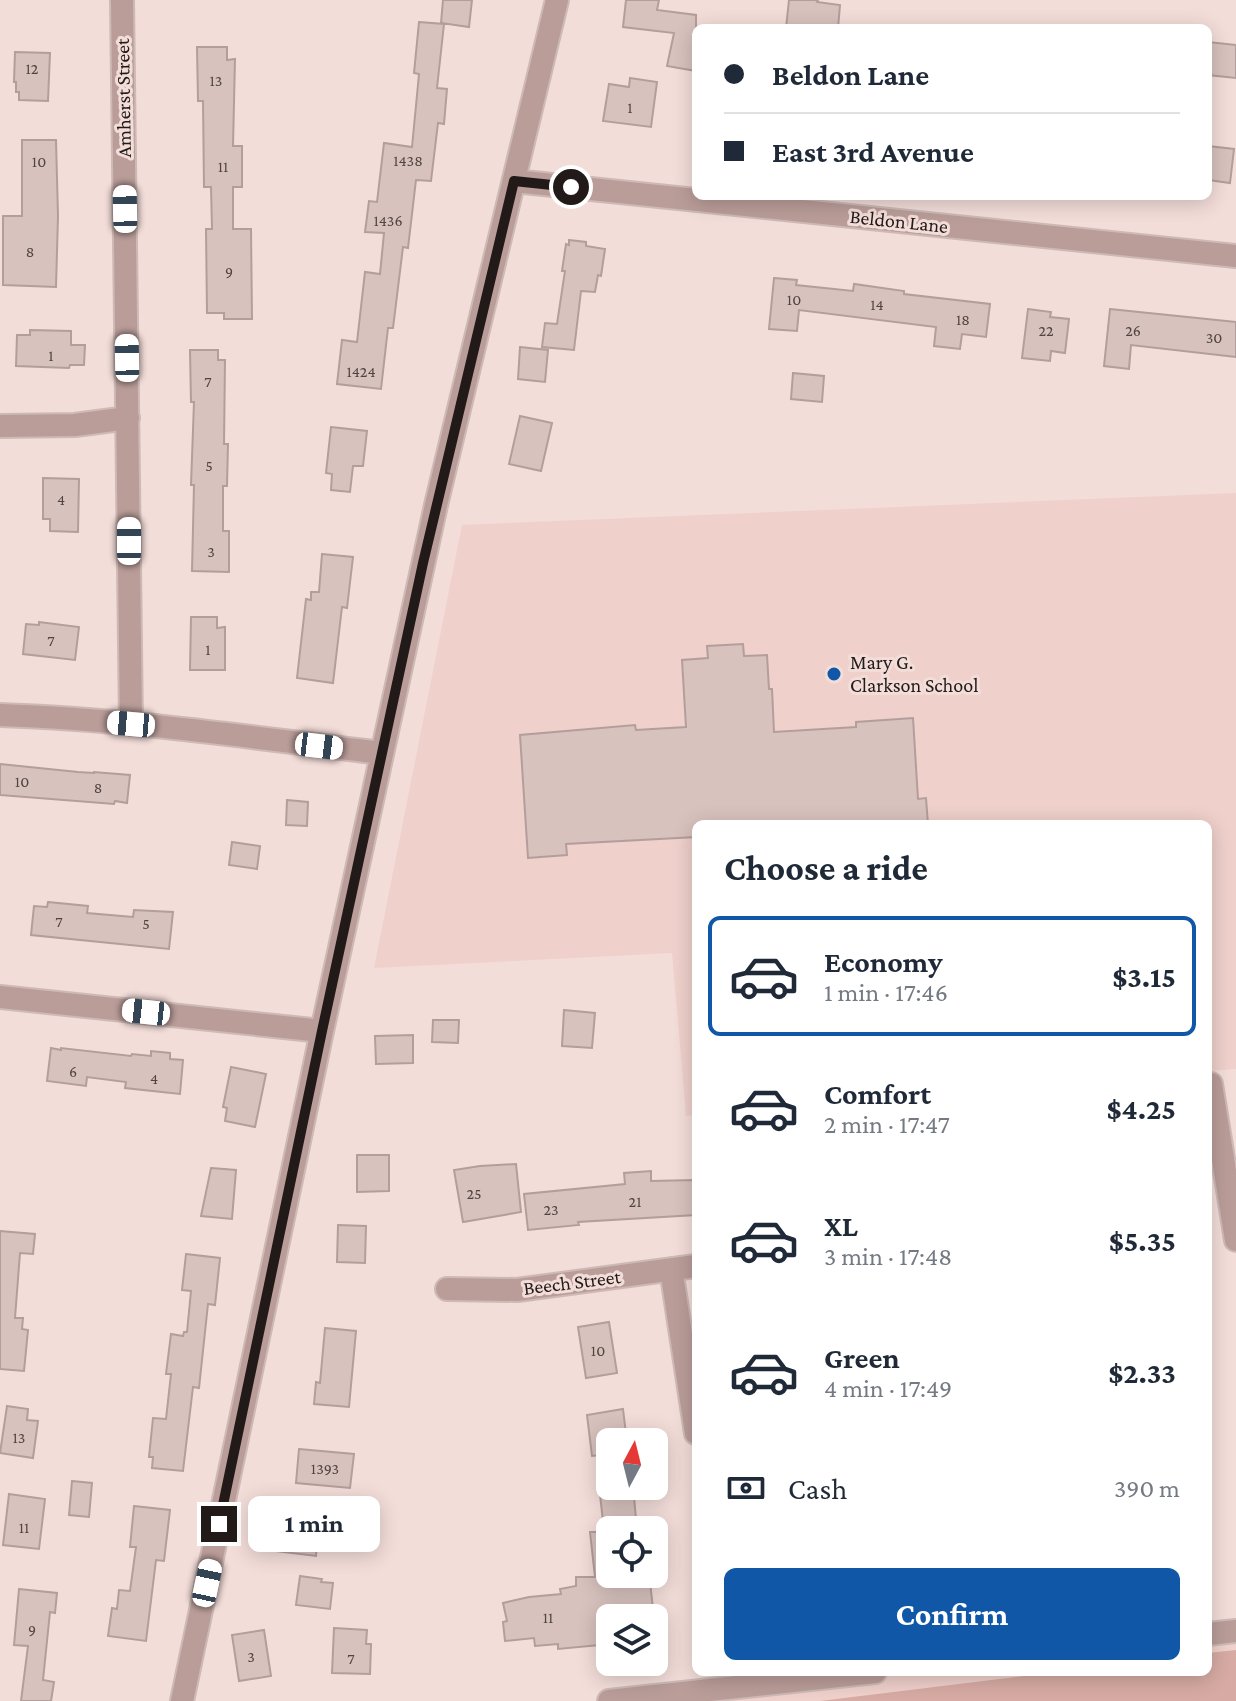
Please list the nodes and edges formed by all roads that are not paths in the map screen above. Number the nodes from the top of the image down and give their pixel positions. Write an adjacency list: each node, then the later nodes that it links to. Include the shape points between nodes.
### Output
1 (122, 0): 7 (street, Amherst Street)
2 (557, 0): 3 (street)
3 (514, 181): 4 (street, Beldon Lane); 11 (street)
4 (692, 199)
5 (697, 200): 6 (street, Beldon Lane)
6 (1236, 256)
7 (128, 418): 8 (street); 10 (street, Amherst Street)
8 (0, 426)
9 (0, 715): 10 (street)
10 (131, 724): 11 (street)
11 (382, 753): 13 (street)
12 (0, 997): 13 (street)
13 (322, 1031): 24 (street)
14 (1212, 1090): 15 (street)
15 (1236, 1240)
16 (692, 1266): 17 (street, Beech Street)
17 (671, 1269): 18 (street, Beech Street, via 517,1290); 19 (street)
18 (447, 1289)
19 (692, 1407)
20 (1236, 1631): 21 (street)
21 (1212, 1634)
22 (794, 1676): 23 (street)
23 (734, 1679): 25 (street)
24 (182, 1701)
25 (609, 1701)

